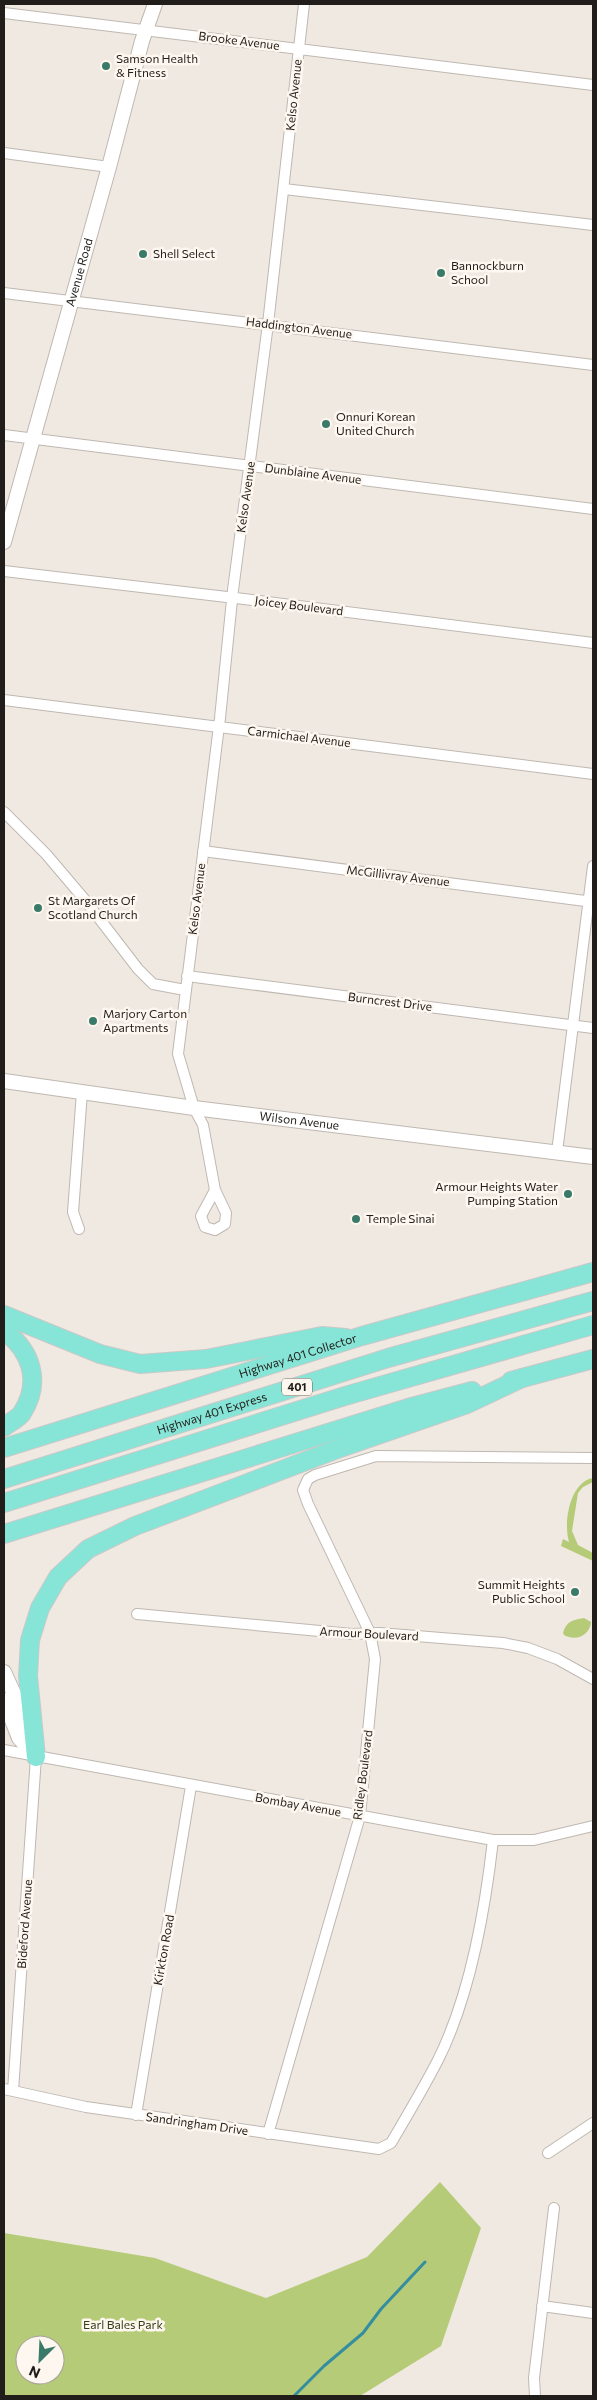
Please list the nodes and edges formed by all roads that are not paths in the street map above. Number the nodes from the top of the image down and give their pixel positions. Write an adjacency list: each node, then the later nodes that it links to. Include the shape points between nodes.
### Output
1 (155, 4): 4 (main road, Avenue Road)
2 (304, 4): 5 (street, Kelso Avenue)
3 (4, 13): 4 (street, Brooke Avenue)
4 (145, 30): 5 (street, Brooke Avenue); 8 (main road, Avenue Road)
5 (299, 49): 6 (street, Brooke Avenue); 9 (street, Kelso Avenue)
6 (593, 85)
7 (4, 153): 8 (street)
8 (109, 167): 12 (main road, Avenue Road)
9 (284, 189): 10 (street); 13 (street, Kelso Avenue)
10 (593, 225)
11 (4, 293): 12 (street, Haddington Avenue)
12 (71, 302): 13 (street, Haddington Avenue); 16 (main road, Avenue Road)
13 (268, 324): 14 (street, Haddington Avenue); 17 (street, Kelso Avenue)
14 (593, 365)
15 (4, 436): 16 (street, Dunblaine Avenue)
16 (34, 438): 17 (street, Dunblaine Avenue); 19 (main road, Avenue Road)
17 (250, 466): 18 (street, Dunblaine Avenue); 21 (street, Kelso Avenue)
18 (593, 509)
19 (4, 542)
20 (4, 571): 21 (street, Joicey Boulevard)
21 (232, 597): 22 (street, Joicey Boulevard); 24 (street, Kelso Avenue)
22 (593, 644)
23 (4, 700): 24 (street, Carmichael Avenue)
24 (218, 727): 25 (street, Carmichael Avenue); 27 (street, Kelso Avenue)
25 (593, 774)
26 (4, 812): 31 (street, via 42,849 86,900 138,970 154,984)
27 (203, 851): 29 (street, McGillivray Avenue); 30 (street, Kelso Avenue)
28 (593, 866): 29 (street)
29 (591, 901): 32 (street)
30 (187, 976): 31 (street, Kelso Avenue); 32 (street, Burncrest Drive)
31 (185, 990): 36 (street, via 178,1054)
32 (573, 1025): 33 (street, Burncrest Drive); 37 (street)
33 (593, 1028)
34 (4, 1081): 35 (main road, Wilson Avenue)
35 (82, 1092): 36 (main road, Wilson Avenue); 40 (street, via 73,1212)
36 (194, 1108): 37 (main road, Wilson Avenue); 39 (street, via 203,1125)
37 (557, 1152): 38 (main road, Wilson Avenue)
38 (593, 1157)
39 (215, 1190)
40 (79, 1229)
41 (593, 1272): 46 (highway, Highway 401 Collector / 401)
42 (593, 1301): 52 (highway, Highway 401 Express / 401, via 388,1358)
43 (4, 1315): 46 (highway, via 100,1354 140,1364 206,1359 322,1336)
44 (593, 1325): 53 (highway, Highway 401 Express / 401, via 345,1396)
45 (4, 1331): 49 (highway, via 18,1341 31,1362 32,1381 22,1414)
46 (354, 1338): 50 (highway, Highway 401 Collector / 401)
47 (593, 1359): 48 (highway)
48 (522, 1378): 54 (highway, via 408,1408); 61 (highway, via 467,1404 340,1448 135,1526 88,1549 58,1577 40,1608 30,1640 28,1681)
49 (4, 1427)
50 (4, 1448)
51 (593, 1458): 56 (street, Ridley Boulevard, via 376,1456 308,1479 304,1490 308,1504)
52 (4, 1479)
53 (4, 1503)
54 (4, 1534)
55 (137, 1614): 56 (street, Armour Boulevard)
56 (370, 1633): 58 (street, Armour Boulevard, via 503,1643 528,1648 557,1659); 63 (street, Ridley Boulevard, via 375,1659)
57 (4, 1672): 61 (main road, via 30,1729)
58 (593, 1679)
59 (4, 1700): 61 (main road, via 19,1738)
60 (4, 1750): 61 (street, Bombay Avenue)
61 (36, 1757): 62 (street, Bombay Avenue); 66 (street, Bideford Avenue)
62 (191, 1786): 63 (street, Bombay Avenue); 67 (street, Kirkton Road)
63 (360, 1816): 65 (street, Bombay Avenue); 69 (street, Ridley Boulevard)
64 (593, 1826): 65 (street, Bombay Avenue, via 534,1840)
65 (493, 1840): 69 (street, Sandringham Drive, via 482,1914 462,2000 438,2059 391,2143 379,2149)
66 (9, 2090): 67 (street, Sandringham Drive)
67 (136, 2115): 69 (street, Sandringham Drive)
68 (593, 2123): 70 (street)
69 (268, 2134)
70 (548, 2153)
71 (554, 2208): 72 (street)
72 (542, 2306): 73 (street); 74 (street)
73 (593, 2313)
74 (535, 2396)

